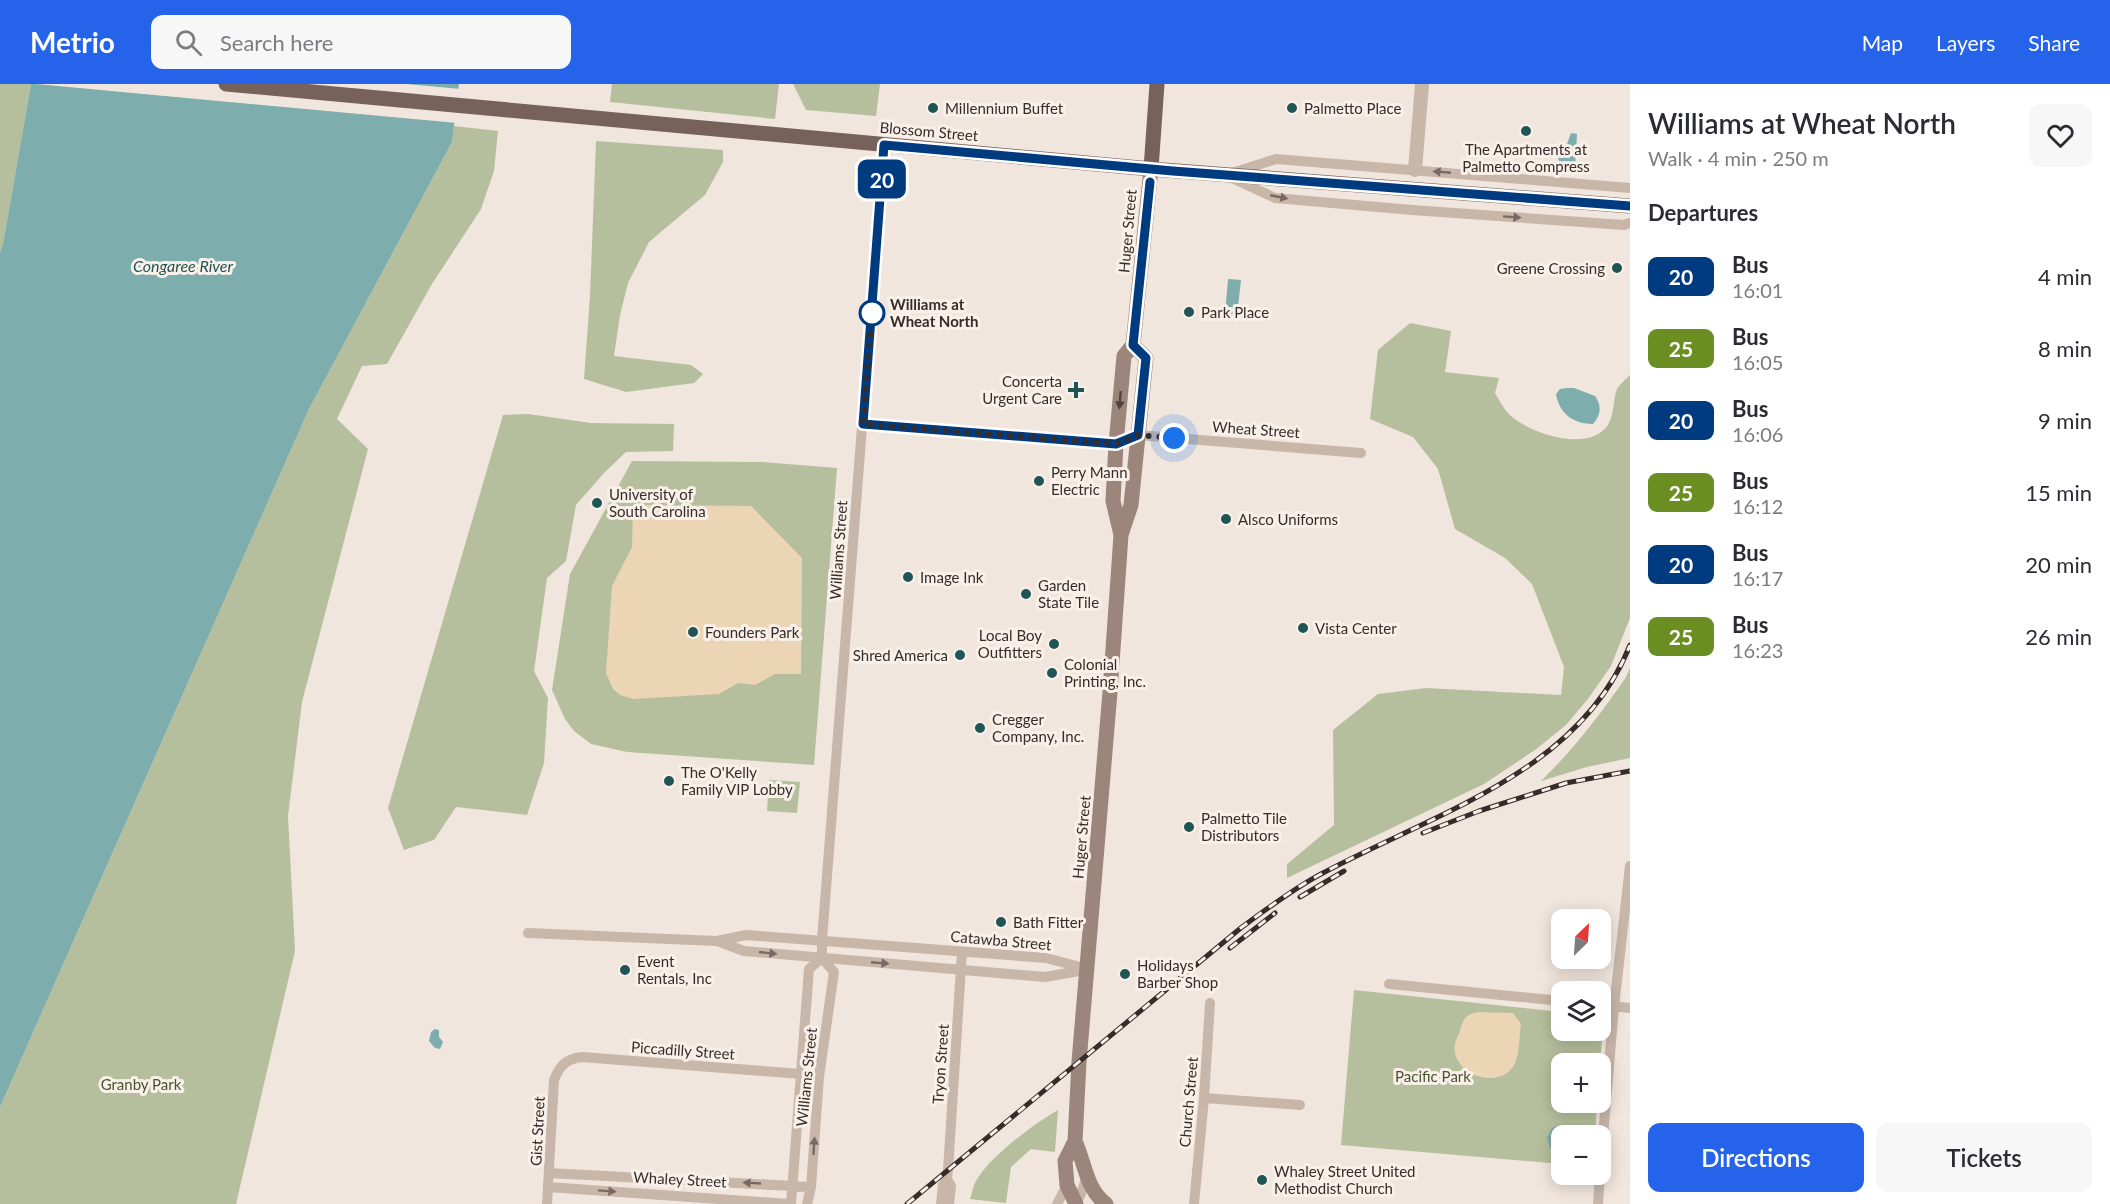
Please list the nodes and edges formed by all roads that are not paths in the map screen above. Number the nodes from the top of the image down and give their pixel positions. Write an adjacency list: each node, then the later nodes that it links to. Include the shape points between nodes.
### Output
1 (226, 84): 4 (main road, Blossom Street)
2 (1157, 84): 5 (main road, Huger Street)
3 (1422, 84): 6 (street)
4 (884, 145): 5 (main road, Blossom Street); 12 (street, Williams Street)
5 (1151, 169): 7 (main road, Blossom Street); 11 (main road, Huger Street)
6 (1415, 170): 7 (street, via 1276,159); 8 (street, one-way to 6)
7 (1226, 175): 9 (main road, Blossom Street); 10 (street, one-way to 10, via 1275,198)
8 (1630, 188)
9 (1630, 206)
10 (1630, 223)
11 (1133, 345): 13 (main road, Huger Street, via 1146,358); 14 (main road, Huger Street, one-way to 14, via 1124,356)
12 (863, 424): 14 (street, Wheat Street); 19 (street, Williams Street)
13 (1138, 435): 14 (street, Wheat Street); 15 (street, Wheat Street); 16 (main road, Huger Street, via 1131,505)
14 (1116, 444): 16 (main road, Huger Street, via 1113,501)
15 (1361, 453)
16 (1121, 535): 23 (main road, Huger Street)
17 (1630, 866): 29 (street)
18 (528, 933): 20 (street, Catawba Street)
19 (822, 940): 20 (street, Catawba Street, via 746,935); 21 (street, Catawba Street); 22 (street, Williams Street)
20 (717, 941): 22 (street, Catawba Street, one-way to 22, via 744,951)
21 (962, 951): 23 (street, Catawba Street, via 1046,958); 24 (street, Tryon Street)
22 (822, 958): 24 (street, Catawba Street, one-way to 24); 32 (street, Williams Street, via 809,969); 44 (street, Williams Street, one-way to 22, via 819,1077 834,972)
23 (1088, 969): 24 (street, Catawba Street, via 1045,977); 36 (main road, Huger Street)
24 (961, 970): 39 (street, Tryon Street)
25 (1389, 984): 26 (street)
26 (1551, 1001)
27 (1210, 1003): 33 (street, Church Street)
28 (1611, 1007): 29 (street)
29 (1614, 1007): 30 (street); 35 (street)
30 (1630, 1008)
31 (563, 1062): 32 (street, Piccadilly Street, via 582,1057); 37 (street, Gist Street, via 554,1080)
32 (801, 1074): 40 (street, Williams Street)
33 (1204, 1098): 34 (street); 53 (street, Church Street)
34 (1300, 1105)
35 (1604, 1125)
36 (1075, 1141): 38 (main road); 41 (main road, via 1065,1161)
37 (549, 1173): 40 (street, Whaley Street, one-way to 37); 43 (street, Gist Street)
38 (1087, 1176): 51 (street); 52 (main road)
39 (947, 1179): 48 (street, Tryon Street); 49 (street, Tryon Street, via 951,1186)
40 (792, 1185): 44 (street, Whaley Street); 46 (street, Williams Street)
41 (1066, 1185): 50 (street); 51 (main road)
42 (1599, 1185): 54 (street)
43 (548, 1187): 45 (street, Gist Street); 46 (street, Whaley Street, one-way to 46)
44 (811, 1187): 47 (street, Williams Street)
45 (547, 1204)
46 (790, 1204)
47 (807, 1204)
48 (941, 1204)
49 (949, 1204)
50 (1057, 1204)
51 (1076, 1204)
52 (1106, 1204)
53 (1194, 1204)
54 (1598, 1204)

